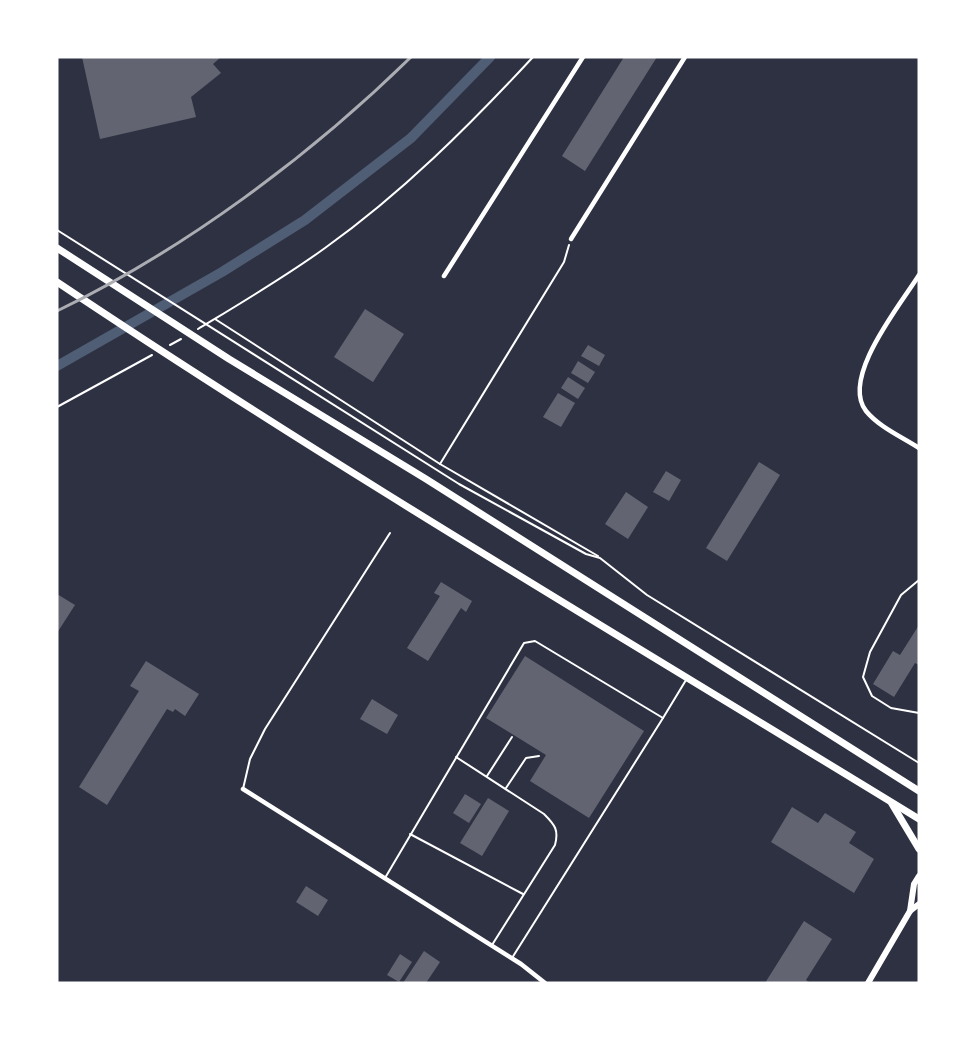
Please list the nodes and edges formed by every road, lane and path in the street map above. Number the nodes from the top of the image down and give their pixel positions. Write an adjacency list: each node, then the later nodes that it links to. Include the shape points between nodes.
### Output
1 (533, 57): 10 (path, via 427,165 371,213 325,248)
2 (583, 57): 8 (street)
3 (685, 57): 5 (street)
4 (57, 230): 19 (path, via 459,484)
5 (571, 239): 17 (path, via 564,262)
6 (57, 248): 31 (main road)
7 (919, 275): 16 (street, via 870,352 859,382 860,400 866,411)
8 (444, 276)
9 (57, 282): 21 (main road, via 197,376)
10 (215, 319): 11 (path); 17 (path)
11 (197, 329)
12 (188, 335): 13 (path)
13 (169, 346)
14 (159, 351): 15 (path)
15 (57, 407)
16 (919, 448)
17 (440, 464): 19 (path)
18 (390, 533): 30 (lane, via 265,729 250,759)
19 (600, 558): 27 (path, via 656,601)
20 (919, 580): 22 (lane, via 900,595 870,652 862,677 872,696 891,708)
21 (688, 678): 23 (lane); 32 (main road)
22 (919, 713)
23 (663, 718): 26 (lane, via 535,641 524,643); 42 (lane)
24 (512, 737): 28 (lane)
25 (539, 756): 29 (lane, via 526,758)
26 (456, 757): 28 (lane); 34 (lane)
27 (919, 763)
28 (487, 776): 29 (lane)
29 (506, 788): 38 (lane, via 544,814 558,834)
30 (243, 789): 37 (street)
31 (919, 791)
32 (891, 802): 33 (main road); 35 (main road)
33 (919, 819)
34 (410, 834): 37 (lane); 38 (lane)
35 (919, 849)
36 (919, 876): 40 (street)
37 (385, 878): 41 (street)
38 (523, 894): 41 (lane)
39 (919, 904): 40 (street)
40 (910, 911): 44 (street)
41 (492, 945): 42 (street)
42 (512, 958): 43 (street)
43 (545, 983)
44 (868, 983)

